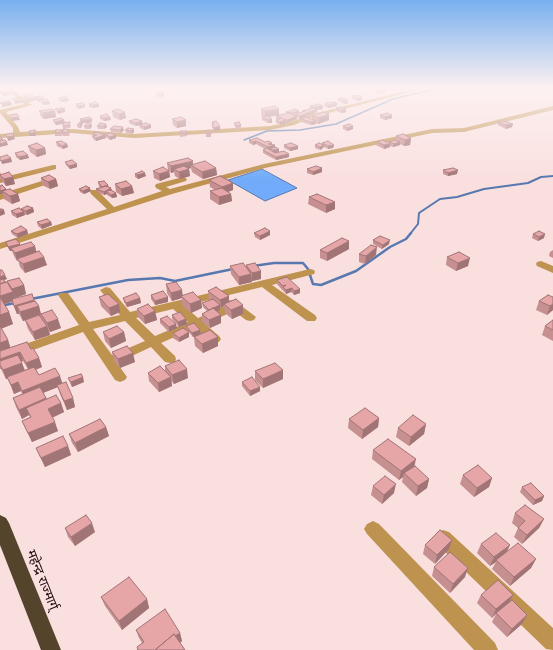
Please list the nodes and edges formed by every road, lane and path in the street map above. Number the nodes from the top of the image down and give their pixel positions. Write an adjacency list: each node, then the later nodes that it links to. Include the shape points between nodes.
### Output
1 (8, 118): 4 (street)
2 (305, 118): 4 (street, via 292,124 270,128 134,136 72,131)
3 (511, 118): 11 (street, via 464,130 432,131 264,166)
4 (17, 133): 5 (street)
5 (0, 136)
6 (53, 167): 8 (street)
7 (183, 179): 11 (street, via 160,186)
8 (0, 181)
9 (45, 182): 12 (street)
10 (94, 192): 13 (street)
11 (169, 192): 13 (street)
12 (0, 197)
13 (112, 210): 14 (street)
14 (0, 246)
15 (541, 264): 16 (street)
16 (553, 270)
17 (310, 272): 18 (street)
18 (263, 283): 20 (street); 26 (street)
19 (106, 290): 24 (street)
20 (219, 294): 22 (street); 23 (street)
21 (64, 295): 28 (street)
22 (174, 304): 24 (street); 27 (street)
23 (235, 306): 25 (street); 27 (street)
24 (127, 316): 28 (street); 30 (street)
25 (250, 317)
26 (311, 318)
27 (197, 323): 29 (street); 30 (street)
28 (85, 327): 31 (street); 33 (street)
29 (215, 339)
30 (153, 342): 32 (street); 33 (street)
31 (0, 358)
32 (170, 359)
33 (109, 361): 34 (street)
34 (120, 377)
35 (0, 523): 39 (highway, महेन्द्र राज्मार्ग्)
36 (373, 529): 40 (street)
37 (443, 538): 38 (street)
38 (553, 642)
39 (51, 650)
40 (488, 650)

